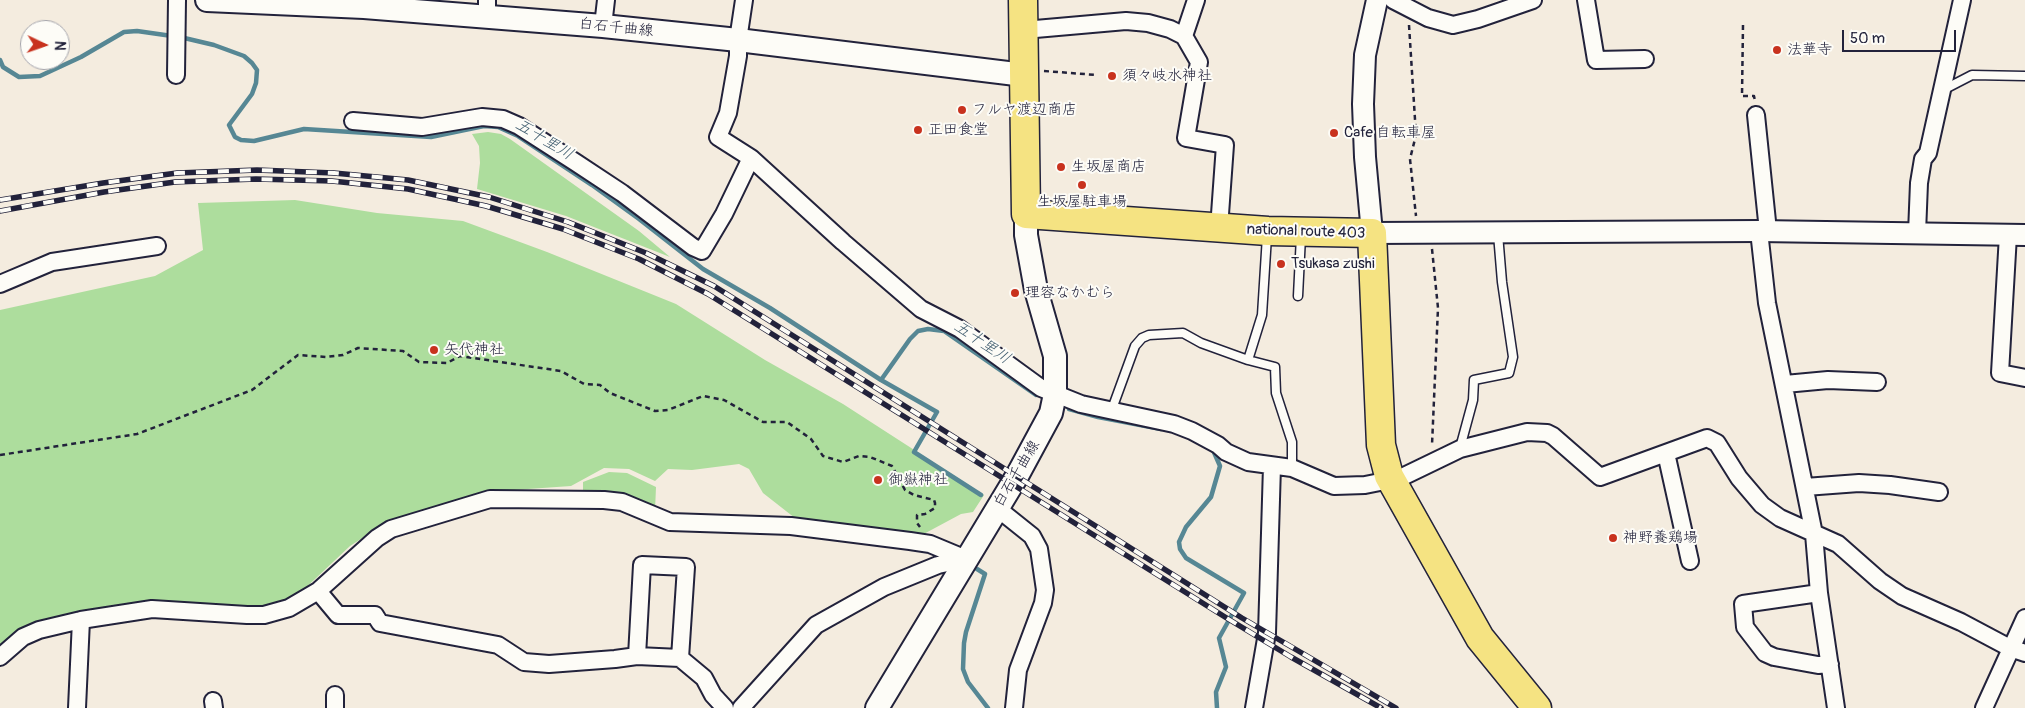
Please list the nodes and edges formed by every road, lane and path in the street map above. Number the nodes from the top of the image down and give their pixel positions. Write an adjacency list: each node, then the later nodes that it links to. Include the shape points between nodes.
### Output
1 (177, 0): 20 (street)
2 (207, 0): 12 (main road, 白石千曲線, via 364,7)
3 (606, 0): 13 (street)
4 (744, 0): 17 (street)
5 (1023, 0): 15 (highway)
6 (1196, 0): 16 (street)
7 (1377, 0): 33 (street, via 1365,55 1363,104)
8 (1533, 0): 11 (street, via 1453,24 1428,18)
9 (1586, 0): 18 (street, via 1596,60)
10 (1962, 0): 23 (street)
11 (1401, 4): 34 (path, via 1416,135 1410,159)
12 (487, 8): 13 (main road, 白石千曲線)
13 (603, 26): 17 (main road, 白石千曲線)
14 (1742, 26): 24 (path, via 1742,96 1754,96)
15 (1024, 30): 16 (street, via 1126,21 1148,23); 19 (highway)
16 (1184, 36): 28 (street, via 1199,62 1186,138 1225,145)
17 (738, 40): 19 (main road, 白石千曲線); 26 (street, via 728,113 718,137)
18 (1645, 58)
19 (1033, 73): 21 (path); 27 (highway)
20 (176, 75)
21 (1097, 76)
22 (2025, 76): 23 (lane, via 1969,76)
23 (1943, 90): 35 (street, via 1928,153 1923,159)
24 (1756, 115): 30 (street)
25 (354, 121): 26 (street, via 422,127 482,117 504,119 598,178 693,247 702,250)
26 (751, 158): 44 (street, via 921,309 960,329 1041,388)
27 (1026, 214): 28 (highway, national route 403); 44 (main road, 白石千曲線, via 1026,236 1034,281 1055,356)
28 (1219, 228): 29 (highway, national route 403)
29 (1268, 231): 31 (highway, national route 403); 40 (lane, via 1262,315)
30 (1764, 231): 32 (street); 35 (street); 43 (street, via 1768,303)
31 (1301, 232): 33 (highway, national route 403); 39 (lane)
32 (1498, 232): 34 (street); 46 (lane, via 1513,357 1509,373 1474,380 1473,400)
33 (1372, 233): 34 (street); 52 (highway, national route 403, via 1381,445)
34 (1424, 233): 49 (path, via 1438,308)
35 (1917, 233): 36 (street)
36 (2016, 235): 41 (street, via 2000,373)
37 (157, 246): 38 (street, via 52,262)
38 (0, 284)
39 (1298, 296)
40 (1248, 360): 45 (lane, via 1201,343 1184,333 1150,335 1135,346); 51 (lane, via 1275,367 1276,393 1292,442)
41 (2025, 378)
42 (1877, 382): 43 (street, via 1828,380)
43 (1785, 384): 53 (street)
44 (1055, 394): 45 (street, via 1081,404); 55 (main road, 白石千曲線, via 1044,428)
45 (1112, 410): 50 (street, via 1174,424 1248,462)
46 (1460, 449): 47 (street, via 1527,432 1547,433 1600,477); 49 (street)
47 (1666, 453): 56 (street, via 1707,438 1717,443 1739,478 1762,505 1780,518); 59 (street)
48 (0, 455): 57 (path, via 137,434 252,390 298,355 344,355 358,348 402,351 419,362 447,363 460,356 561,371 584,384 600,386 610,394 655,411 668,410 703,396 724,400 763,422 787,422 810,439 823,456 843,462 859,456 870,457 892,466 905,490 934,500 935,508 916,518)
49 (1432, 464): 52 (street)
50 (1272, 466): 51 (street); 74 (street, via 1267,633)
51 (1292, 468): 52 (street, via 1334,486)
52 (1392, 480): 75 (highway, national route 403, via 1480,638)
53 (1805, 486): 54 (street, via 1859,483); 56 (street)
54 (1939, 492)
55 (997, 508): 58 (main road, 白石千曲線); 73 (street, via 1032,536 1039,549 1045,590 1043,604 1018,670)
56 (1814, 534): 61 (street); 64 (street, via 1838,544 1902,596)
57 (930, 544): 58 (street); 60 (street, via 791,526 670,522 622,502 604,500 490,499 391,529)
58 (966, 559): 71 (street, via 938,565 884,587 816,625); 72 (main road, 白石千曲線)
59 (1690, 561)
60 (318, 591): 63 (street, via 290,608 264,615 152,610); 65 (street, via 338,615 375,614 380,624 498,644 524,662 549,664)
61 (1819, 593): 68 (street); 68 (street, via 1743,604 1745,628 1765,653 1774,657)
62 (2025, 618): 64 (street)
63 (81, 620): 66 (street, via 23,637); 69 (street)
64 (2018, 651): 77 (street)
65 (636, 656): 67 (street); 67 (street, via 642,565 686,568)
66 (0, 657)
67 (680, 658): 70 (street, via 704,678)
68 (1830, 664): 76 (street)
69 (77, 708)
70 (725, 708)
71 (741, 708)
72 (877, 708)
73 (1014, 708)
74 (1254, 708)
75 (1537, 708)
76 (1836, 708)
77 (1984, 708)

